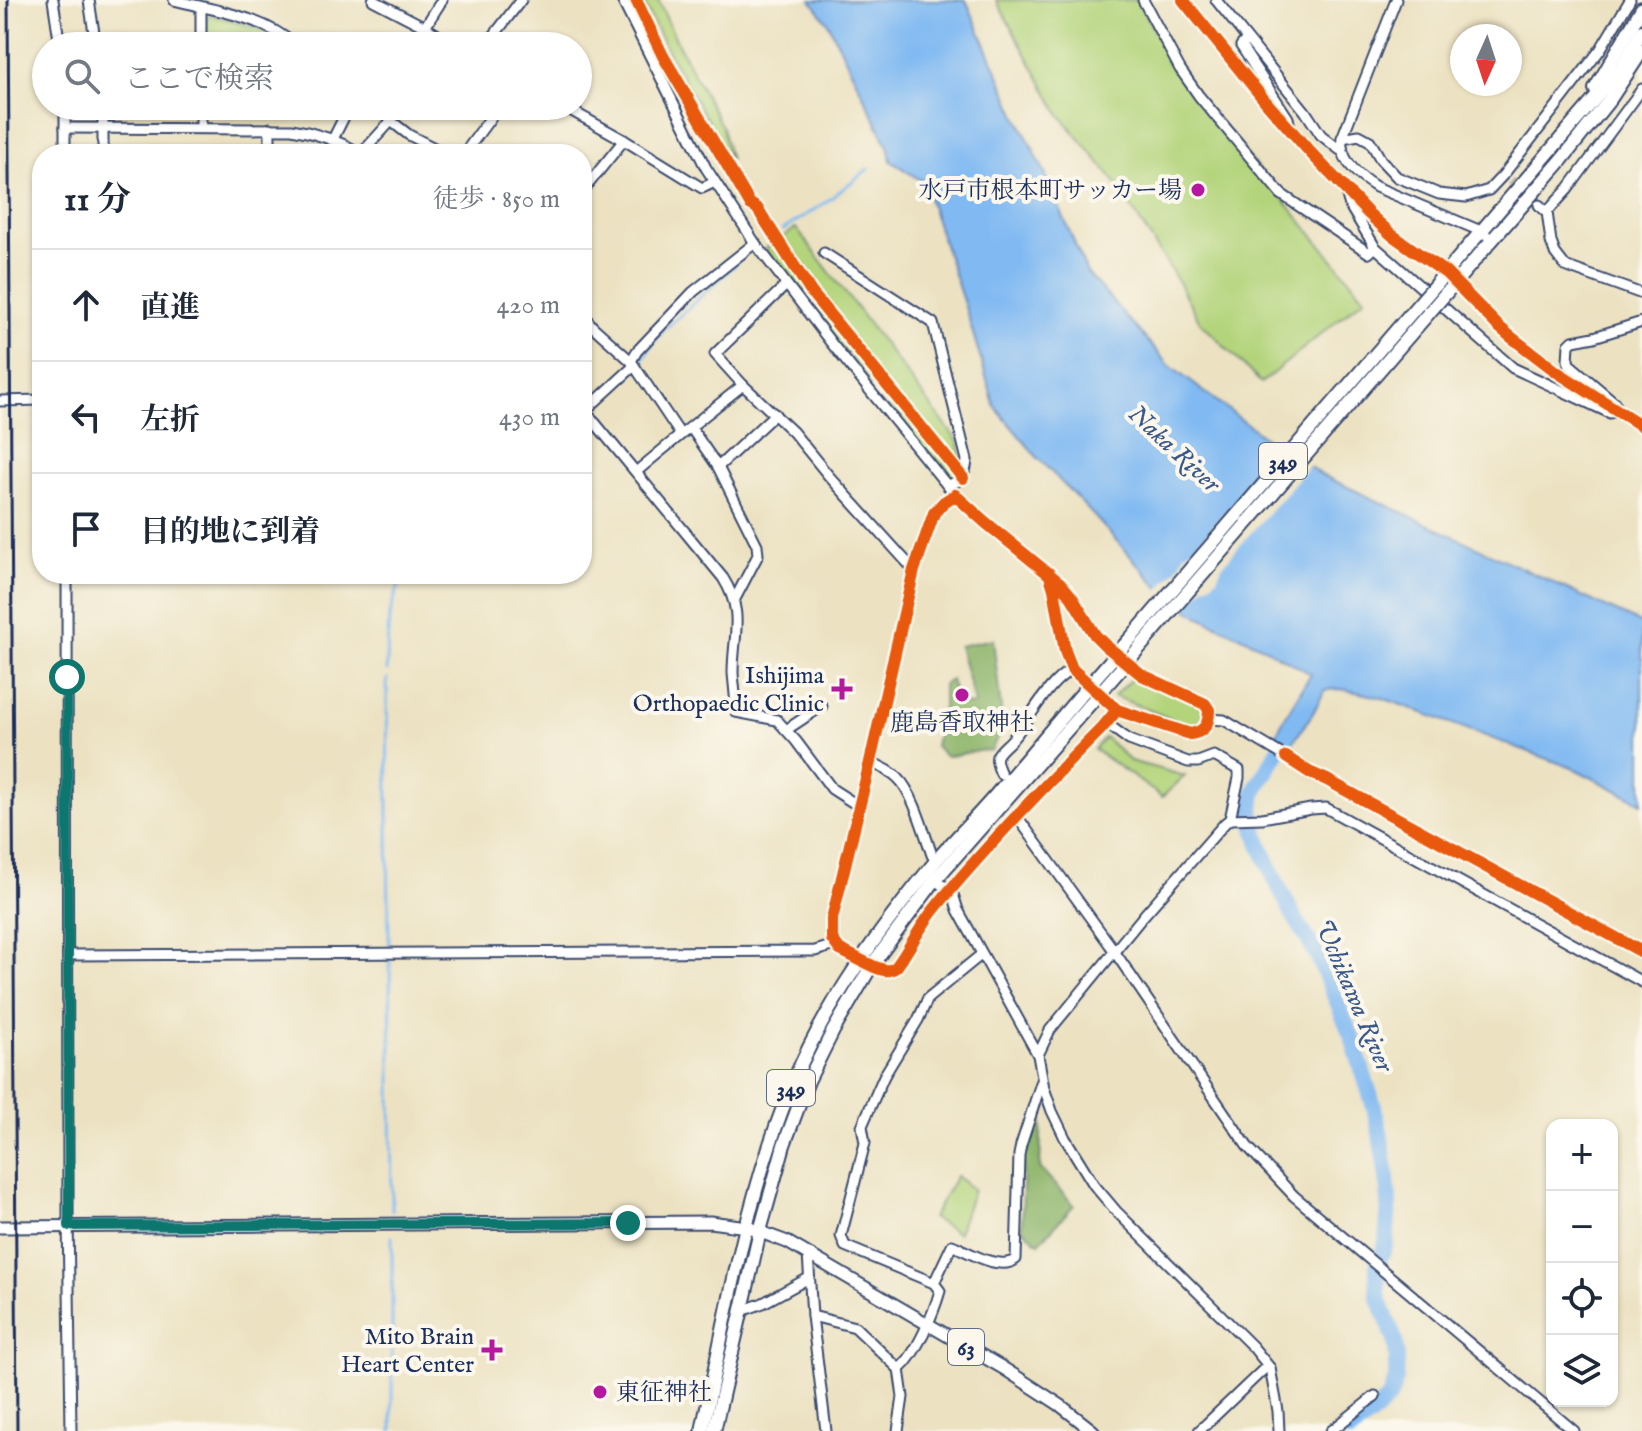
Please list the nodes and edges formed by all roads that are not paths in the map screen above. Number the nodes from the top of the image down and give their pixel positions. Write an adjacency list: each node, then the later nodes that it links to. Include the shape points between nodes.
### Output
1 (53, 0): 16 (street)
2 (89, 0): 17 (street)
3 (174, 0): 12 (street)
4 (373, 0): 14 (street)
5 (442, 0): 14 (street)
6 (521, 0): 21 (street)
7 (622, 0): 49 (street)
8 (1143, 0): 53 (street, via 1180,69 1281,194 1369,253)
9 (1216, 0): 22 (street)
10 (1396, 0): 37 (street)
11 (1630, 0): 37 (street, via 1508,177 1489,190 1466,197 1439,194 1397,177 1370,141 1359,135)
12 (201, 7): 18 (street); 19 (street)
13 (1642, 8): 35 (highway, 349)
14 (425, 27): 20 (street)
15 (1642, 31): 35 (highway, 349)
16 (58, 32)
17 (94, 32)
18 (201, 32)
19 (277, 32)
20 (432, 32)
21 (497, 32)
22 (1246, 40): 36 (street, via 1241,46 1288,118); 47 (street, via 1321,135)
23 (1642, 51): 35 (highway, 349, via 1611,98)
24 (1642, 89): 56 (street, via 1568,189 1543,208 1555,253 1565,266)
25 (65, 120): 31 (street)
26 (103, 120): 34 (street)
27 (201, 120): 32 (street)
28 (342, 120): 38 (street)
29 (489, 120): 46 (street)
30 (588, 120): 39 (street)
31 (65, 128): 34 (street); 40 (street)
32 (201, 128): 33 (street); 34 (street)
33 (270, 128): 38 (street); 42 (street)
34 (103, 129): 41 (street)
35 (1578, 129): 51 (highway, 349)
36 (1291, 131)
37 (1342, 138): 47 (street)
38 (333, 139): 43 (street)
39 (624, 140): 48 (street); 49 (street, via 702,188)
40 (65, 144)
41 (103, 144)
42 (270, 144)
43 (343, 144)
44 (371, 144): 45 (street, via 391,121)
45 (427, 144)
46 (471, 144)
47 (1340, 150): 51 (street, via 1361,178 1376,187)
48 (592, 180)
49 (715, 182): 52 (street)
50 (1345, 189): 53 (street)
51 (1488, 236): 76 (highway, 349, bridge)
52 (755, 243): 55 (street); 59 (street, via 693,292 637,351)
53 (1375, 247): 57 (street, via 1513,368 1610,413 1619,411 1614,402 1569,364 1569,345)
54 (824, 253): 70 (street, via 933,323 967,460 963,478)
55 (786, 285): 60 (street, via 715,354); 70 (street)
56 (1642, 294)
57 (1642, 322)
58 (592, 326): 59 (street)
59 (632, 364): 63 (street); 67 (street)
60 (743, 385): 64 (street); 66 (street)
61 (32, 400): 62 (street)
62 (0, 401)
63 (592, 402)
64 (775, 414): 68 (street); 72 (street)
65 (592, 419): 69 (street)
66 (691, 428): 67 (street); 68 (street)
67 (680, 434): 69 (street)
68 (718, 467): 75 (street, via 757,545 758,555)
69 (636, 472): 75 (street)
70 (947, 485): 71 (street)
71 (955, 495): 72 (street, via 934,513); 73 (street)
72 (914, 570): 86 (street)
73 (1049, 573): 76 (street, via 1099,640); 77 (street)
74 (67, 584): 97 (street)
75 (735, 599): 84 (street, via 736,712 777,720)
76 (1122, 658): 82 (street, via 1142,675 1205,704); 91 (highway, 349); 92 (highway, 349)
77 (1072, 669): 78 (street); 87 (street, via 997,755)
78 (1081, 677)
79 (1108, 701): 81 (street)
80 (822, 706): 84 (street)
81 (1117, 710): 82 (street, via 1190,734 1204,729); 83 (street)
82 (1209, 719): 85 (street, via 1224,720)
83 (1106, 723): 89 (street); 90 (street, via 1129,740 1165,754 1188,762 1214,756 1239,770)
84 (786, 730): 88 (street, via 832,789)
85 (1286, 757)
86 (870, 762): 88 (street); 91 (street, via 891,772 907,790)
87 (1001, 774)
88 (860, 807): 94 (street, via 832,919)
89 (1016, 815): 93 (street); 95 (street)
90 (1230, 819): 95 (street); 99 (street, via 1326,808)
91 (936, 861): 98 (highway, 349)
92 (935, 880): 93 (street); 98 (highway, 349)
93 (952, 891): 96 (street); 98 (street, via 916,933 898,965 887,971)
94 (835, 945): 97 (street, via 815,951); 98 (street)
95 (1114, 951): 100 (street, via 1050,1030); 124 (street, via 1247,1146 1294,1196)
96 (982, 954): 100 (street); 108 (street, via 928,998 884,1076 862,1126 865,1143 841,1236 845,1246)
97 (68, 955): 102 (street)
98 (866, 962): 104 (highway, 349, via 847,979 795,1078); 105 (highway, 349, via 808,1081)
99 (1642, 982)
100 (1038, 1055): 101 (street)
101 (1043, 1079): 108 (street, via 1019,1155 1016,1259 1000,1265 952,1245); 112 (street, via 1052,1111 1094,1185)
102 (69, 1226): 103 (main road, 63); 104 (main road, 63, via 710,1222); 115 (street)
103 (0, 1227)
104 (747, 1227): 105 (main road, 63); 116 (highway, 349)
105 (760, 1231): 106 (main road, 63); 109 (highway, 349)
106 (808, 1254): 107 (street); 111 (main road, 63)
107 (809, 1278): 109 (street); 110 (street)
108 (934, 1283): 111 (street, via 940,1291)
109 (742, 1311): 117 (highway, 349)
110 (812, 1316): 113 (street, via 855,1327); 118 (street)
111 (927, 1324): 113 (street); 120 (main road, 63, via 1003,1368)
112 (1270, 1368): 121 (street); 122 (street)
113 (899, 1369): 119 (street, via 903,1397)
114 (1375, 1396): 123 (street)
115 (71, 1431)
116 (702, 1431)
117 (714, 1431)
118 (826, 1431)
119 (898, 1431)
120 (1093, 1431)
121 (1199, 1431)
122 (1279, 1431)
123 (1331, 1431)
124 (1574, 1431)

